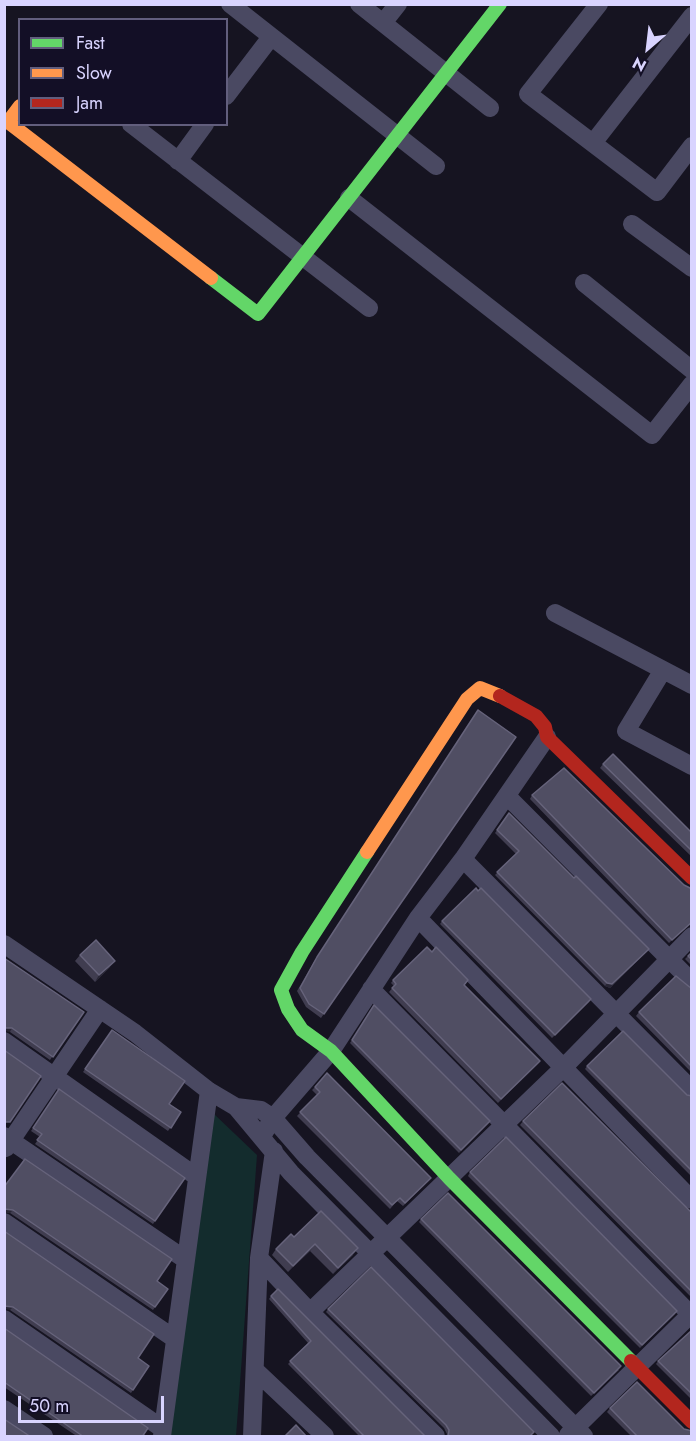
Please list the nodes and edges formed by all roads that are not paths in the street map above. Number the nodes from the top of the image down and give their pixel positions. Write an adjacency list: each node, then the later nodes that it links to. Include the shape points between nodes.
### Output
1 (230, 4): 8 (street)
2 (359, 4): 7 (street)
3 (398, 4): 7 (street)
4 (500, 4): 9 (street)
5 (599, 4): 16 (street, via 528,94)
6 (692, 16): 16 (street)
7 (383, 23): 9 (street)
8 (271, 37): 10 (street); 15 (street)
9 (446, 74): 11 (street); 15 (street)
10 (228, 93)
11 (490, 108)
12 (18, 109): 22 (street, via 8,122 258,314)
13 (133, 126): 18 (street)
14 (204, 126): 18 (street)
15 (397, 136): 19 (street); 20 (street)
16 (593, 143): 17 (street, via 657,192)
17 (692, 146)
18 (178, 161): 22 (street)
19 (436, 166)
20 (348, 198): 22 (street); 27 (street, via 652,435)
21 (632, 224): 23 (street)
22 (302, 258): 25 (street)
23 (690, 265)
24 (584, 283): 26 (street)
25 (369, 308)
26 (692, 370)
27 (692, 384)
28 (555, 613): 29 (street)
29 (663, 670): 30 (street); 32 (street, via 626,731)
30 (692, 685)
31 (547, 737): 33 (street); 35 (street); 45 (street, via 536,716 484,688 467,699 281,987 288,1009 302,1030)
32 (692, 766)
33 (507, 796): 34 (street); 39 (street)
34 (463, 859): 36 (street); 43 (street)
35 (692, 878)
36 (418, 918): 41 (street); 46 (street)
37 (692, 936): 39 (street)
38 (4, 944): 42 (street)
39 (669, 960): 40 (street); 43 (street)
40 (692, 982)
41 (371, 989): 45 (street); 52 (street)
42 (100, 1009): 47 (street); 49 (street)
43 (615, 1013): 46 (street); 48 (street)
44 (4, 1041): 47 (street)
45 (331, 1051): 51 (street); 59 (street)
46 (564, 1067): 52 (street); 60 (street)
47 (54, 1076): 54 (street); 58 (street)
48 (692, 1090)
49 (209, 1091): 50 (street); 58 (street)
50 (236, 1107): 51 (street, via 261,1110); 53 (street)
51 (273, 1118): 53 (street); 56 (street)
52 (504, 1124): 59 (street); 67 (street)
53 (262, 1136): 55 (street)
54 (7, 1142): 65 (street)
55 (274, 1151): 57 (street); 64 (street)
56 (307, 1157): 57 (street); 62 (street)
57 (291, 1173): 63 (street)
58 (197, 1176): 65 (street)
59 (448, 1178): 62 (street); 70 (street)
60 (692, 1200)
61 (4, 1222): 69 (street)
62 (387, 1237): 63 (street); 75 (street)
63 (369, 1254): 66 (street); 80 (street)
64 (259, 1258): 66 (street); 71 (street)
65 (186, 1260): 69 (street)
66 (310, 1312): 79 (street)
67 (691, 1314): 70 (street)
68 (4, 1320): 74 (street)
69 (175, 1340): 74 (street)
70 (638, 1368): 73 (street); 75 (street)
71 (256, 1371): 77 (street); 78 (street)
72 (4, 1409): 76 (street)
73 (692, 1422)
74 (162, 1433)
75 (576, 1434)
76 (44, 1437)
77 (252, 1437)
78 (325, 1437)
79 (436, 1437)
80 (551, 1437)

